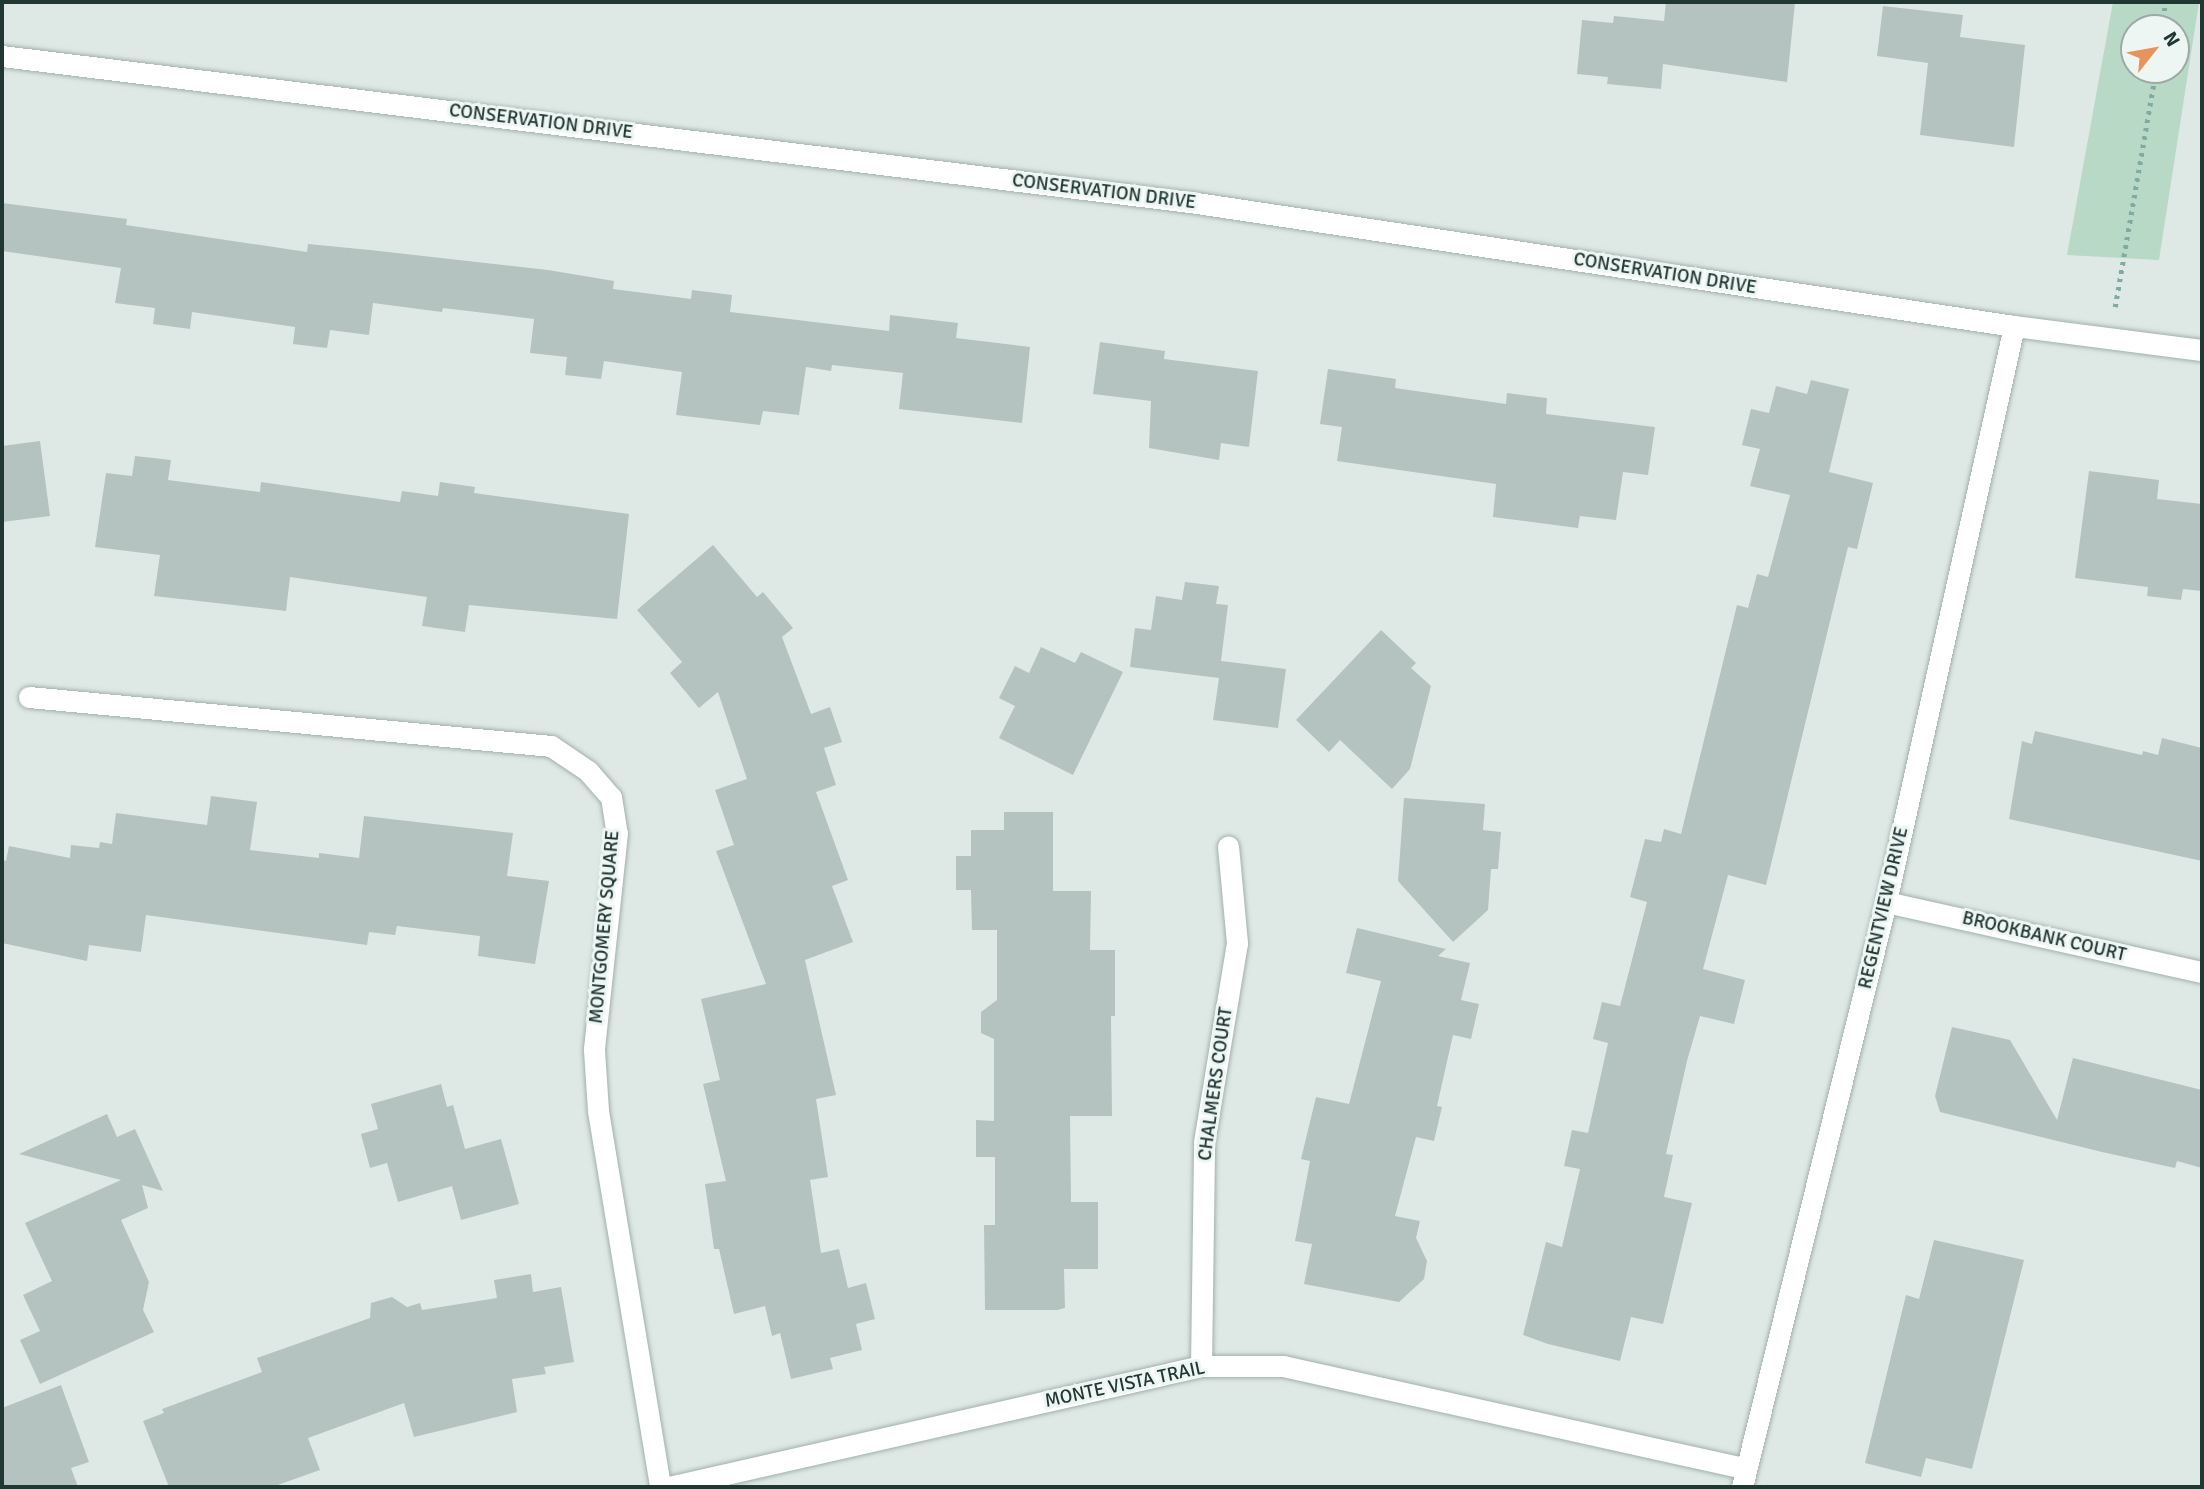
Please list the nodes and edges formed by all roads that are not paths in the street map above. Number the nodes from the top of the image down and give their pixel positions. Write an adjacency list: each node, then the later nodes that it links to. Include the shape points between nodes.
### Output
1 (2, 56): 2 (street, CONSERVATION DRIVE, via 1190,202)
2 (2014, 326): 3 (street, CONSERVATION DRIVE); 6 (street, REGENTVIEW DRIVE)
3 (2202, 349)
4 (29, 697): 10 (street, MONTGOMERY SQUARE, via 551,746 589,771 611,797 617,833 594,1050 597,1099)
5 (1228, 846): 8 (street, CHALMERS COURT, via 1237,943 1204,1142)
6 (1886, 902): 7 (street, BROOKBANK COURT); 9 (street, REGENTVIEW DRIVE)
7 (2202, 972)
8 (1201, 1366): 9 (street, MONTE VISTA TRAIL, via 1283,1366); 11 (street, MONTE VISTA TRAIL)
9 (1744, 1478)
10 (660, 1487)
11 (668, 1487)

